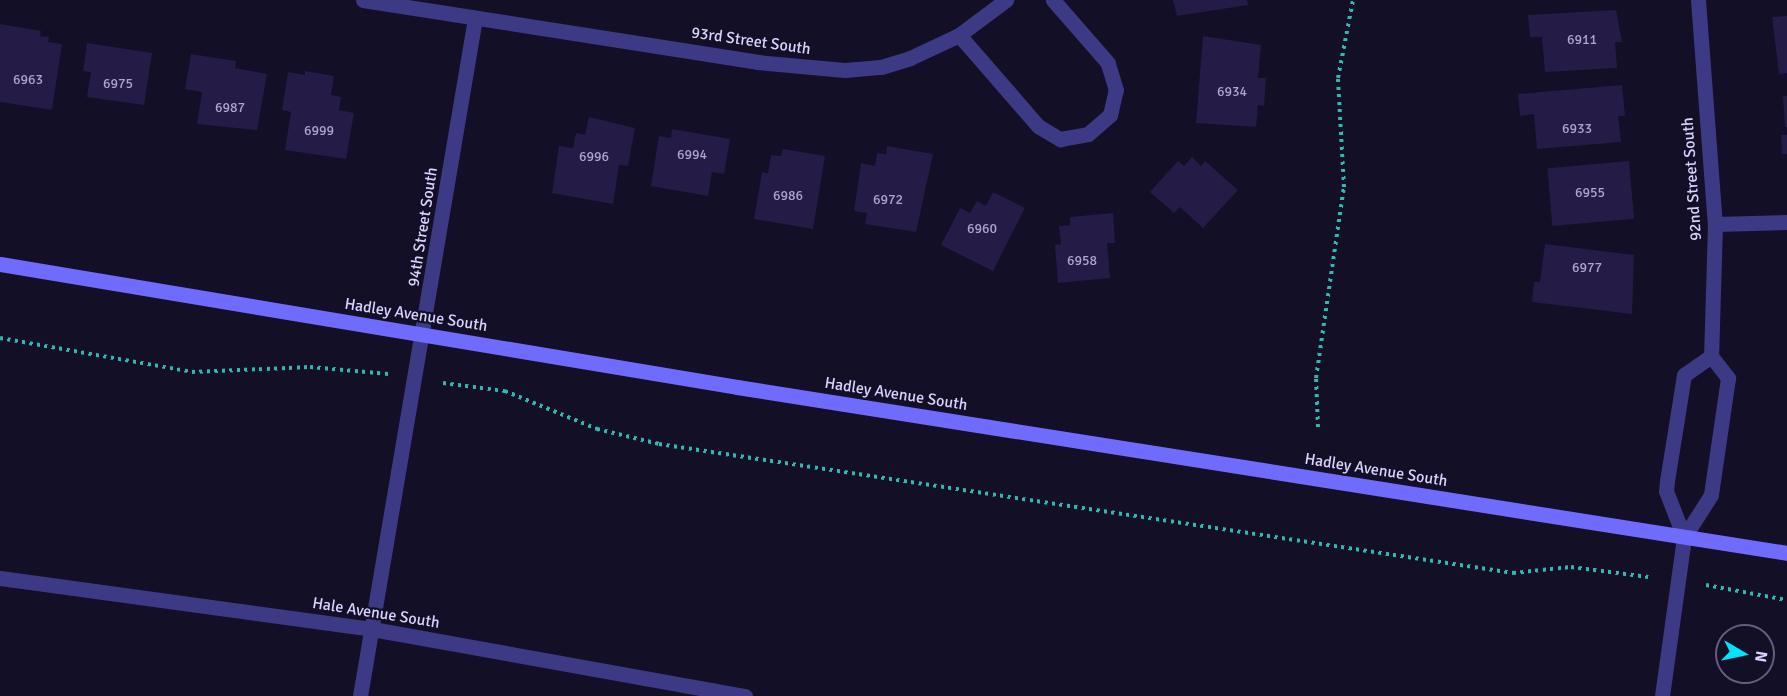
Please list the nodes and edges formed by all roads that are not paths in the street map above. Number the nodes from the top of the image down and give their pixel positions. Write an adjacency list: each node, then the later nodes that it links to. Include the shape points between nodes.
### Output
1 (363, 0): 5 (street)
2 (1005, 0): 6 (street, 93rd Street South)
3 (1053, 0): 6 (street, via 1108,63 1116,90 1110,115 1088,134 1060,139 1038,126)
4 (1698, 0): 8 (street, 92nd Street South)
5 (475, 18): 6 (street, 93rd Street South, via 757,62 845,70 881,67); 10 (street, 94th Street South)
6 (959, 35)
7 (1787, 222): 8 (street)
8 (1715, 224): 11 (street, 92nd Street South)
9 (0, 264): 10 (street, Hadley Avenue South)
10 (423, 334): 12 (street, Hadley Avenue South); 15 (street, 94th Street South)
11 (1711, 356): 12 (street, via 1728,378 1724,411 1711,495); 12 (street, via 1684,375 1667,481 1666,491)
12 (1684, 537): 13 (street, Hadley Avenue South); 18 (street)
13 (1787, 553)
14 (0, 578): 15 (street, Hale Avenue South)
15 (372, 629): 16 (street, 94th Street South); 17 (street, Hale Avenue South)
16 (360, 696)
17 (745, 696)
18 (1662, 696)

